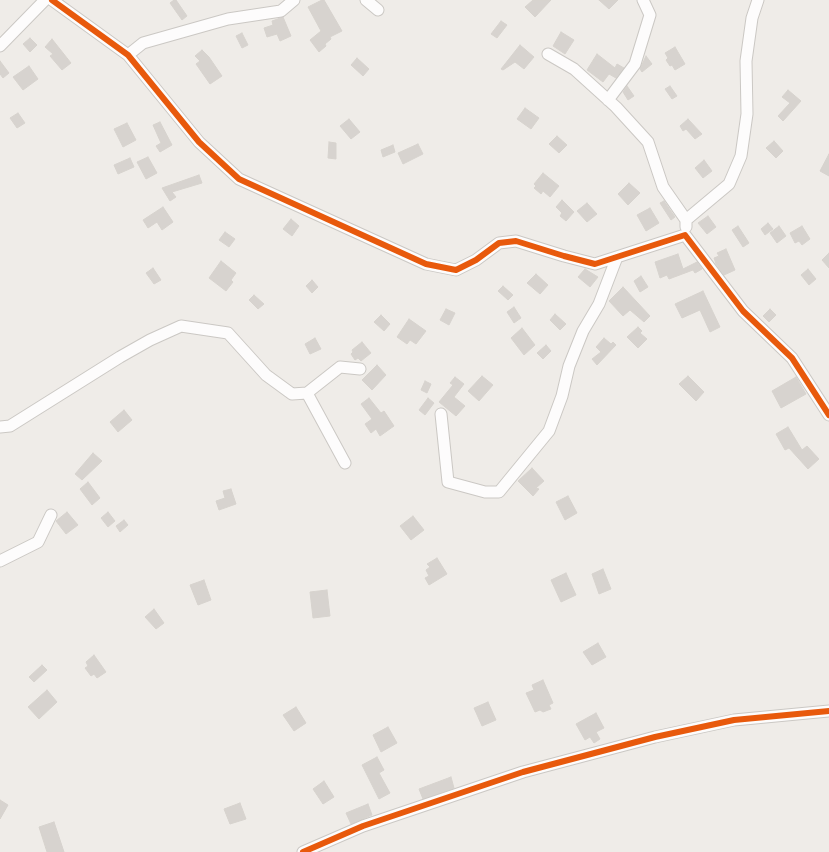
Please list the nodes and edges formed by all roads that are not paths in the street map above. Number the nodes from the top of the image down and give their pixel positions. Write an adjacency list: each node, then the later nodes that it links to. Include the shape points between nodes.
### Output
1 (45, 0): 8 (street)
2 (52, 0): 10 (street)
3 (294, 0): 10 (street, via 281,11 228,18 143,43)
4 (366, 0): 7 (street)
5 (643, 0): 11 (street, via 650,15 635,64)
6 (758, 0): 12 (street, via 752,18 746,61 747,114 741,156 729,184)
7 (378, 10)
8 (0, 46)
9 (548, 54): 11 (street, via 574,69)
10 (128, 55): 14 (street, via 199,142 239,179 426,264 456,270 476,260 499,243 516,241 595,264)
11 (608, 100): 12 (street, via 648,142 663,186)
12 (686, 220): 13 (street)
13 (685, 235): 14 (street); 18 (street, via 743,311 792,358)
14 (617, 257): 17 (street, via 599,304 583,331 569,366 562,396 549,431 499,492 485,492 448,482)
15 (360, 369): 16 (street, via 340,367)
16 (307, 393): 19 (street, via 292,394 266,375 228,333 181,326 120,357 10,426); 20 (street)
17 (441, 414)
18 (829, 415)
19 (0, 427)
20 (345, 463)
21 (51, 515): 22 (street, via 38,542)
22 (0, 561)
23 (829, 711): 24 (street, via 734,720 655,737 523,772 363,826)
24 (303, 852)

